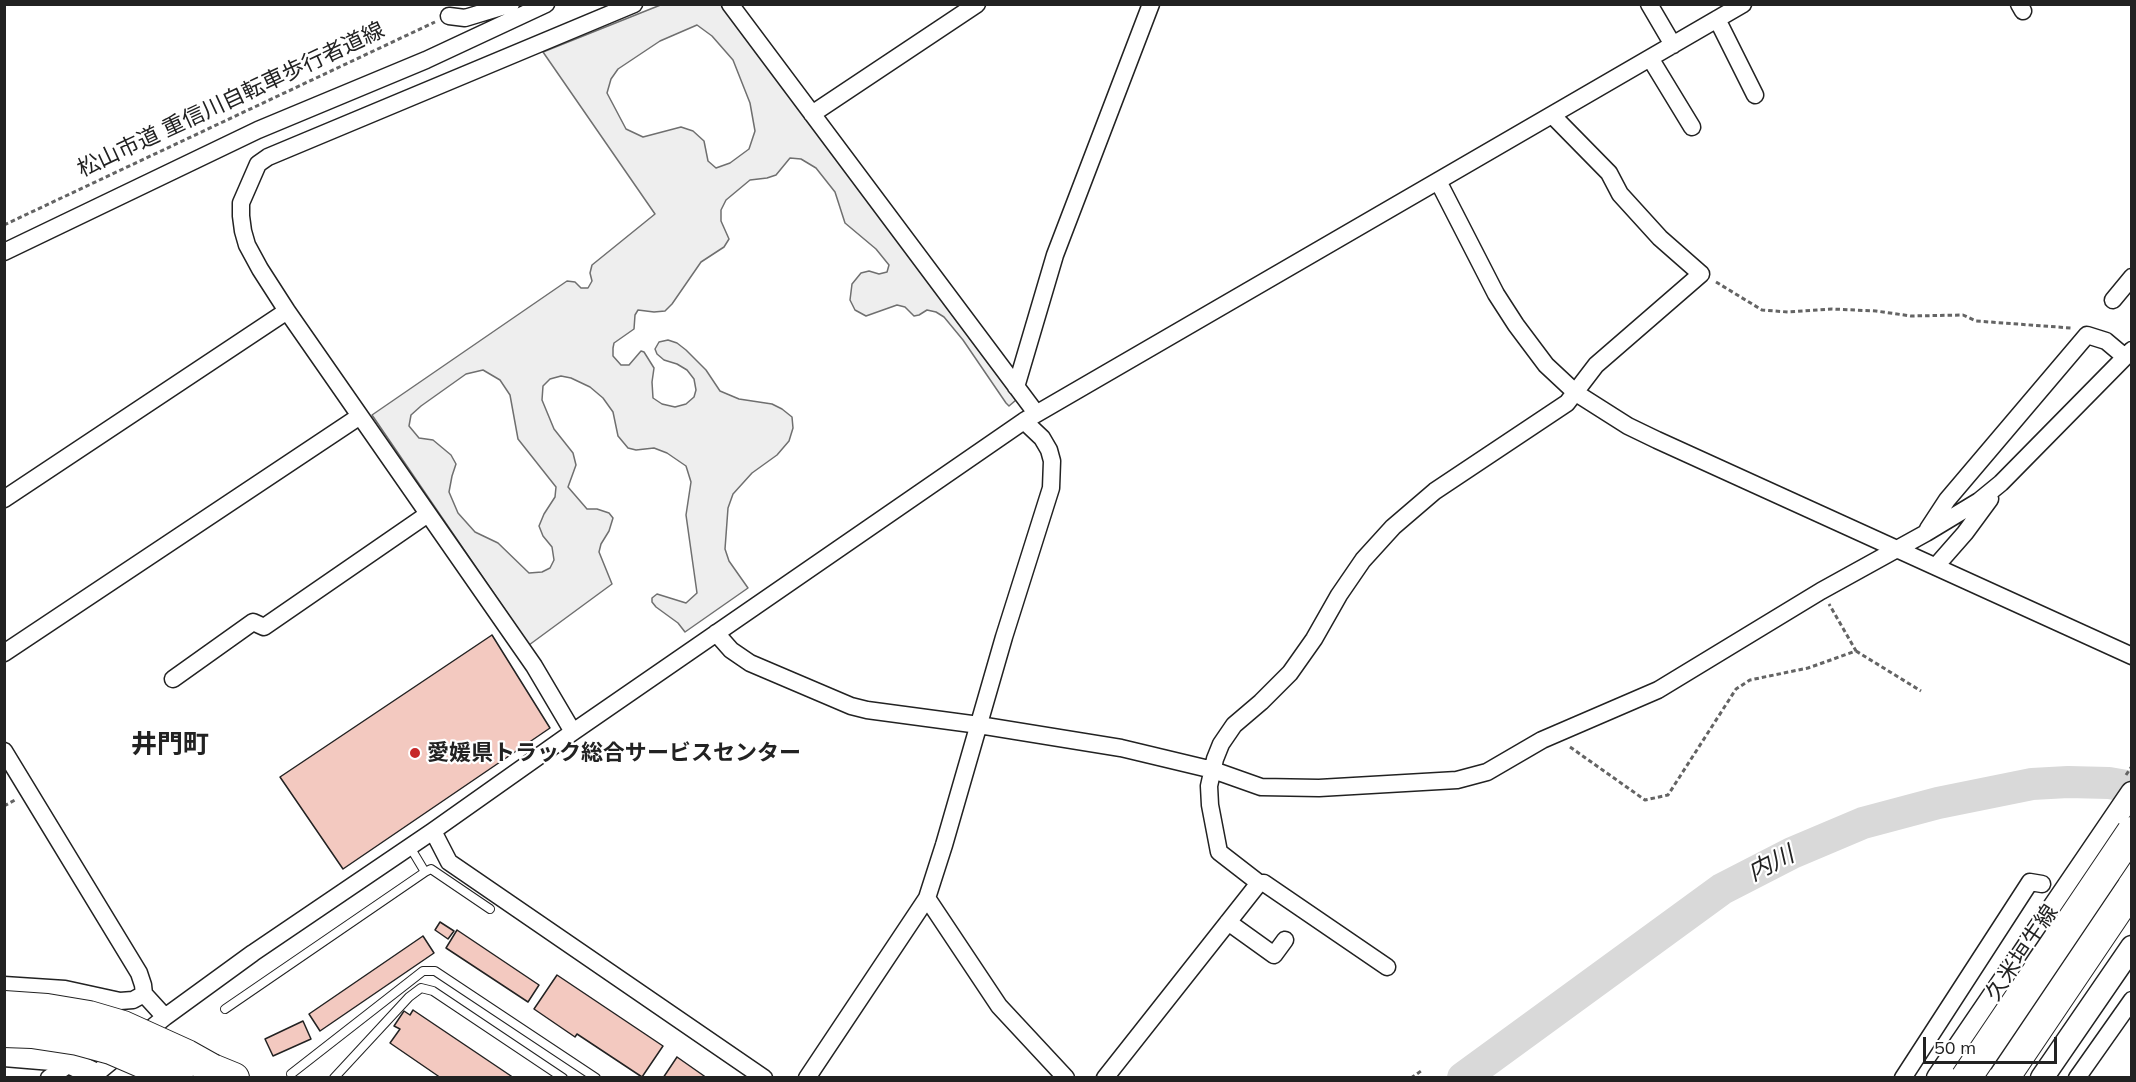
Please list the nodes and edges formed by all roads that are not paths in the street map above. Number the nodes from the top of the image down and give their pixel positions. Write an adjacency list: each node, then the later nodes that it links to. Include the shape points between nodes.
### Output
1 (510, 4): 9 (street, via 465,18)
2 (546, 4): 18 (street, via 426,60 258,130)
3 (634, 4): 21 (street, via 258,164 242,204 243,231)
4 (730, 4): 14 (street)
5 (977, 4): 14 (street)
6 (1151, 4): 23 (street, via 1055,255)
7 (1649, 4): 11 (street)
8 (1743, 4): 10 (street)
9 (449, 16)
10 (1717, 19): 11 (street); 13 (street)
11 (1673, 45): 12 (street)
12 (1650, 58): 15 (street); 16 (street)
13 (1755, 95)
14 (812, 114): 23 (street)
15 (1553, 116): 17 (street); 24 (street, via 1609,173 1620,194 1660,238 1701,274 1596,365)
16 (1692, 127)
17 (1438, 181): 24 (street, via 1516,325 1546,365); 26 (street)
18 (4, 252)
19 (2132, 277): 20 (street)
20 (2113, 300)
21 (287, 311): 25 (street); 28 (street)
22 (2128, 353): 27 (street); 30 (street, via 2087,335 1947,500)
23 (1016, 387): 26 (street)
24 (1576, 393): 31 (street, via 1628,426); 40 (street, via 1557,411 1435,491 1393,526 1363,560 1290,672 1234,725 1221,744)
25 (360, 416): 29 (street); 34 (street)
26 (1030, 417): 33 (street); 37 (street, via 1049,450 1051,488)
27 (2001, 483): 30 (street); 32 (street)
28 (4, 499)
29 (428, 514): 36 (street, via 264,627 253,622); 38 (street, via 534,666)
30 (1926, 533): 31 (street)
31 (1898, 549): 32 (street); 40 (street, via 1658,690 1554,735 1487,772 1457,780 1319,788 1261,787)
32 (1936, 567): 35 (street)
33 (716, 633): 37 (street, via 750,663 851,706); 38 (street)
34 (4, 653)
35 (2132, 656)
36 (173, 679)
37 (979, 725): 40 (street, via 1121,748); 49 (street)
38 (573, 732): 42 (street)
39 (4, 751): 56 (street, via 139,973)
40 (1213, 770): 46 (street, via 1210,805 1219,852)
41 (2132, 793): 43 (main road, 久米垣生線)
42 (433, 831): 44 (street); 72 (street, via 448,862)
43 (2119, 831): 77 (main road, 久米垣生線); 78 (highway, bridge)
44 (410, 847): 45 (lane); 60 (street)
45 (425, 872): 50 (lane, via 431,869); 59 (lane)
46 (1259, 883): 51 (street); 54 (street, via 1264,882)
47 (2042, 884): 76 (street, via 2030,882)
48 (2132, 888): 79 (highway, bridge)
49 (927, 898): 73 (street); 74 (street, via 999,1006)
50 (490, 909)
51 (1228, 922): 52 (street, via 1274,955); 75 (street)
52 (1285, 940)
53 (2132, 947): 80 (main road)
54 (1387, 967)
55 (4, 985): 56 (street, via 66,989 120,1001)
56 (144, 994): 60 (street)
57 (2132, 1000): 81 (street)
58 (4, 1006): 64 (highway, bridge, via 89,1016 123,1026)
59 (225, 1009)
60 (165, 1017): 66 (street)
61 (4, 1032): 68 (highway, bridge, via 78,1040 111,1049)
62 (4, 1055): 63 (main road)
63 (71, 1064): 66 (main road); 67 (street)
64 (223, 1073)
65 (291, 1074): 71 (lane, via 423,971 435,971)
66 (95, 1076)
67 (49, 1077)
68 (178, 1077)
69 (334, 1077): 70 (lane, via 421,988 432,991)
70 (563, 1077)
71 (596, 1077)
72 (764, 1077)
73 (807, 1077)
74 (1066, 1077)
75 (1105, 1077)
76 (1904, 1077)
77 (1938, 1077)
78 (1966, 1077)
79 (2004, 1077)
80 (2042, 1077)
81 (2077, 1077)

